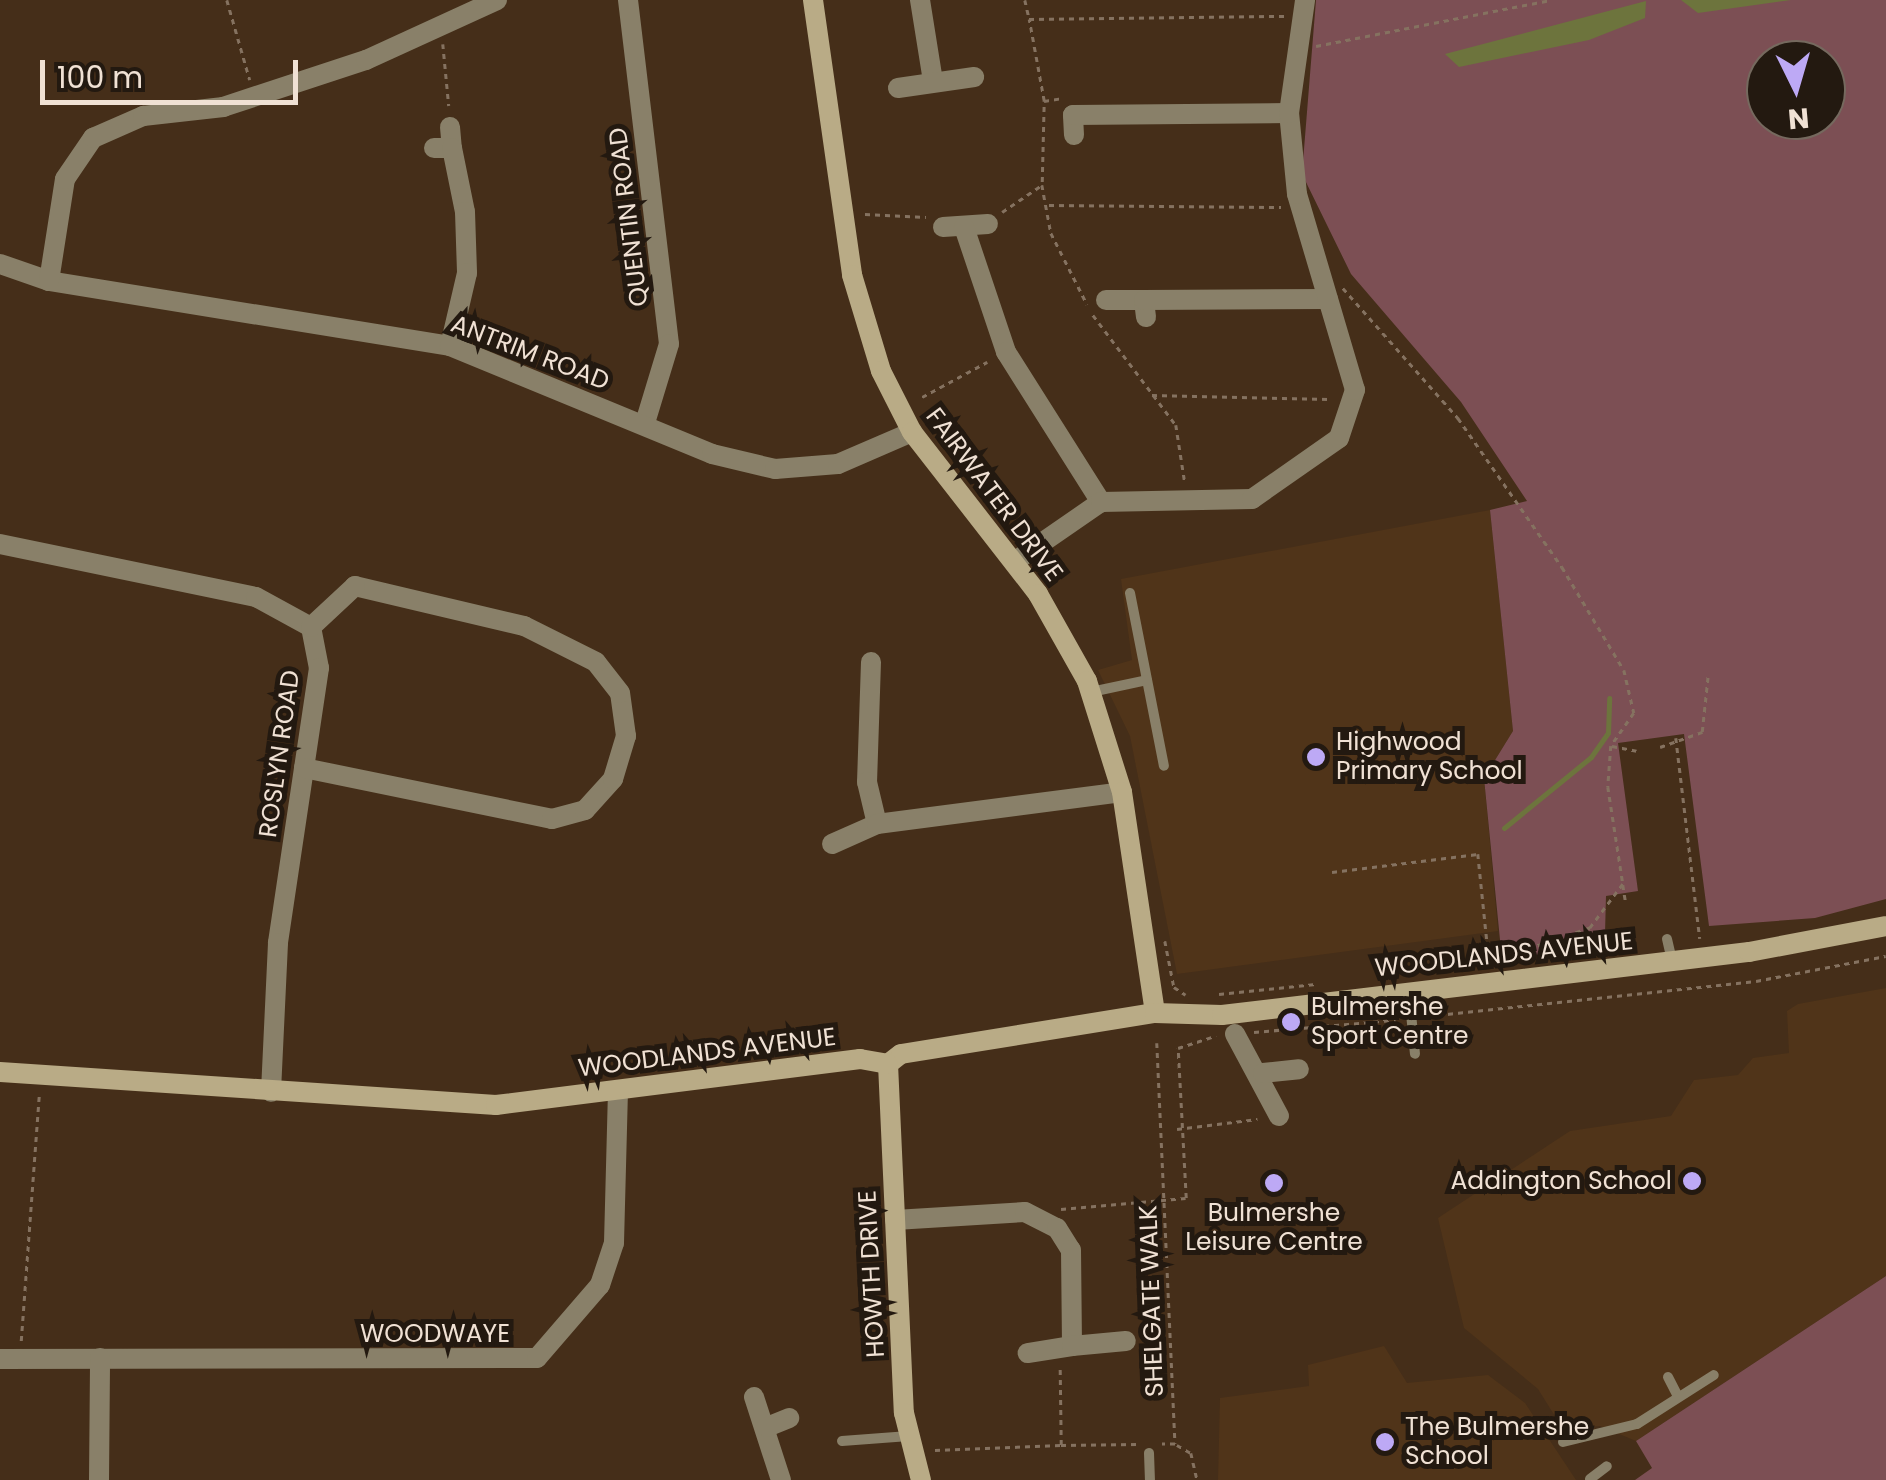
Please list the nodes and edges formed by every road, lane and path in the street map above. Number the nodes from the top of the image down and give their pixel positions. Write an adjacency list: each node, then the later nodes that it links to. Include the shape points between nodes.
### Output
1 (227, 0): 14 (path)
2 (497, 0): 10 (street)
3 (628, 0): 34 (street, QUENTIN ROAD, via 669,344)
4 (813, 0): 35 (street, FAIRWATER DRIVE, via 852,275)
5 (920, 0): 12 (street)
6 (1025, 0): 9 (path)
7 (1550, 0): 8 (path, via 1315,46)
8 (1304, 8): 9 (path); 16 (street)
9 (1029, 19): 15 (path)
10 (442, 26): 14 (street); 18 (path)
11 (974, 77): 12 (street)
12 (932, 81): 13 (street)
13 (898, 88)
14 (254, 97): 26 (street, via 143,116 92,138 64,179)
15 (1044, 101): 17 (path); 19 (path)
16 (1289, 113): 17 (street); 21 (street)
17 (1072, 115)
18 (445, 141): 29 (street, via 467,274)
19 (1042, 185): 20 (path); 23 (path)
20 (1048, 205): 21 (path); 31 (path, via 1080,292)
21 (1300, 207): 27 (street)
22 (865, 214): 24 (path)
23 (988, 224): 24 (street)
24 (954, 227): 30 (street)
25 (0, 264): 26 (street, ANTRIM ROAD)
26 (49, 280): 29 (street, ANTRIM ROAD)
27 (1325, 291): 28 (street, via 1145,308); 33 (street, via 1346,344); 47 (path, via 1352,290 1562,567 1624,670 1634,713)
28 (1106, 300)
29 (450, 346): 34 (street, ANTRIM ROAD)
30 (1006, 352): 32 (path); 37 (street)
31 (1151, 396): 33 (path); 36 (path, via 1176,425)
32 (922, 397)
33 (1352, 400): 36 (street, via 1338,438 1252,498)
34 (646, 423): 35 (street, ANTRIM ROAD, via 712,454 788,469 838,464)
35 (912, 432): 39 (street, FAIRWATER DRIVE)
36 (1187, 494): 37 (street)
37 (1101, 502): 39 (street)
38 (0, 544): 41 (street, via 256,597)
39 (1014, 562): 45 (street, FAIRWATER DRIVE)
40 (1130, 594): 44 (lane)
41 (311, 627): 51 (street, ROSLYN ROAD, via 319,668); 51 (street, via 355,586 524,626 596,662 620,693 626,736 613,779 584,810 552,819)
42 (871, 662): 53 (street, via 868,782)
43 (1708, 674): 46 (path, via 1702,732)
44 (1147, 680): 45 (lane); 50 (lane)
45 (1091, 692): 52 (street, FAIRWATER DRIVE)
46 (1676, 738): 48 (path); 60 (path)
47 (1611, 746): 49 (path); 56 (path)
48 (1660, 747)
49 (1638, 751)
50 (1164, 766)
51 (304, 768): 78 (street, ROSLYN ROAD, via 278,944)
52 (1122, 792): 53 (street); 66 (street, FAIRWATER DRIVE)
53 (877, 824): 54 (street)
54 (832, 844)
55 (1332, 872): 63 (path, via 1478,854)
56 (1622, 884): 57 (path); 63 (path, via 1590,928)
57 (1626, 903)
58 (1886, 926): 62 (street, WOODLANDS AVENUE)
59 (1666, 938): 62 (lane)
60 (1701, 946)
61 (1886, 956): 67 (path, WOODLANDS AVENUE, via 1768,980)
62 (1672, 961): 65 (street, WOODLANDS AVENUE)
63 (1489, 963): 64 (path)
64 (1482, 970)
65 (1409, 992): 66 (street, WOODLANDS AVENUE, via 1203,1017); 71 (lane)
66 (1155, 1013): 72 (street, WOODLANDS AVENUE, via 900,1054)
67 (1423, 1017)
68 (1399, 1020): 69 (path)
69 (1235, 1034): 75 (street); 80 (path, via 1190,1039 1178,1048)
70 (1157, 1043): 81 (path, SHELGATE WALK)
71 (1415, 1054)
72 (888, 1064): 77 (street, WOODLANDS AVENUE, via 860,1058); 83 (street, HOWTH DRIVE)
73 (1299, 1069): 75 (street)
74 (0, 1072): 76 (street, WOODLANDS AVENUE)
75 (1263, 1073): 79 (street)
76 (40, 1078): 78 (street, WOODLANDS AVENUE); 88 (path)
77 (618, 1090): 78 (street, WOODLANDS AVENUE, via 496,1105); 87 (street, WOODWAYE, via 614,1243 600,1285 536,1358)
78 (272, 1092)
79 (1279, 1116): 80 (path)
80 (1177, 1129): 81 (path, via 1186,1198)
81 (1166, 1200): 82 (path); 98 (path, SHELGATE WALK)
82 (1025, 1212): 83 (street); 85 (street, via 1057,1228 1071,1250)
83 (894, 1220): 97 (street, HOWTH DRIVE)
84 (1126, 1341): 85 (street)
85 (1066, 1347): 86 (street); 99 (path)
86 (1028, 1353)
87 (100, 1358): 88 (street, WOODWAYE); 103 (street)
88 (10, 1359)
89 (1714, 1375): 92 (lane)
90 (1668, 1377): 92 (lane)
91 (754, 1397): 94 (street)
92 (1678, 1397): 96 (lane, via 1637,1424)
93 (788, 1418): 94 (street)
94 (766, 1427): 104 (street)
95 (842, 1441): 97 (lane)
96 (1563, 1442)
97 (912, 1444): 99 (path); 105 (street, HOWTH DRIVE)
98 (1176, 1444): 99 (path); 107 (path, via 1191,1454)
99 (1061, 1445)
100 (1149, 1453): 106 (lane)
101 (1608, 1466): 102 (lane)
102 (1590, 1479)
103 (99, 1480)
104 (781, 1480)
105 (921, 1480)
106 (1150, 1480)
107 (1197, 1480)

